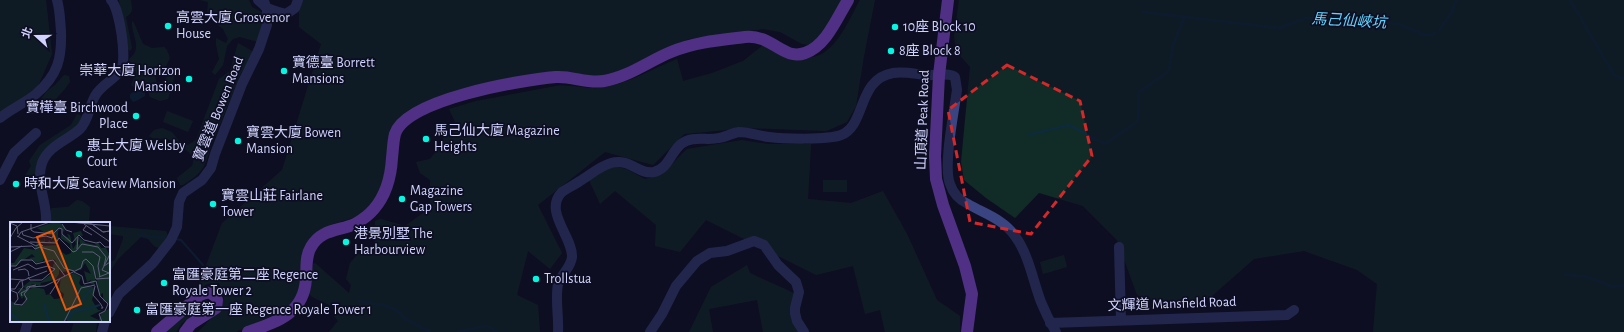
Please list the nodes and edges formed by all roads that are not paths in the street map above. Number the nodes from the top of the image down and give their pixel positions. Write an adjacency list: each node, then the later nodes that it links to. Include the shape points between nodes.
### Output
1 (111, 0): 12 (street, via 118,12 124,53 123,66 99,89 84,125 52,149 42,164 40,182)
2 (258, 0): 4 (street, bridge, via 267,8 286,14 295,8)
3 (263, 0): 15 (street, 寶雲道 Bowen Road, via 267,10 267,25 211,168 202,180 183,193 177,227 172,237 153,263 119,294)
4 (298, 0)
5 (848, 0): 24 (main road, via 824,39 815,48 802,54 787,52 769,41 754,36 702,43 670,52 608,80 592,82 556,77 484,89 457,96 411,116 395,133 389,179 377,205 351,226 318,237 307,255 306,286 296,307 282,320)
6 (948, 0): 8 (main road, 山頂道 Peak Road)
7 (60, 3): 9 (street, via 61,44 56,70 36,94)
8 (939, 75): 19 (street, via 953,75 957,80 948,163 951,188 962,201 995,218 1013,233 1022,249); 25 (street, via 890,73 880,78 869,90 852,127 841,135 784,138 739,132 718,138 694,139 681,144 657,171 645,171 626,162 611,163 566,190 558,200 557,212 571,248 572,258 558,283); 28 (main road, 山頂道 Peak Road, via 936,179 972,294)
9 (0, 118)
10 (36, 133): 11 (street, via 14,153)
11 (0, 180)
12 (46, 222)
13 (1119, 247): 16 (street)
14 (1294, 310): 16 (street, 文輝道 Mansfield Road, via 1287,315)
15 (110, 311)
16 (1121, 320): 19 (street, 文輝道 Mansfield Road)
17 (28, 322): 20 (street)
18 (105, 322): 21 (street)
19 (1050, 322): 29 (street)
20 (25, 332)
21 (102, 332)
22 (157, 332): 23 (main road, via 200,295 208,292 214,294 217,300 216,308 191,324)
23 (185, 332)
24 (248, 332)
25 (558, 332)
26 (650, 332): 27 (street, via 676,286 697,261 710,253 738,248 754,241 764,245 780,268 796,282 799,292 795,313)
27 (804, 332)
28 (967, 332)
29 (1056, 332)

